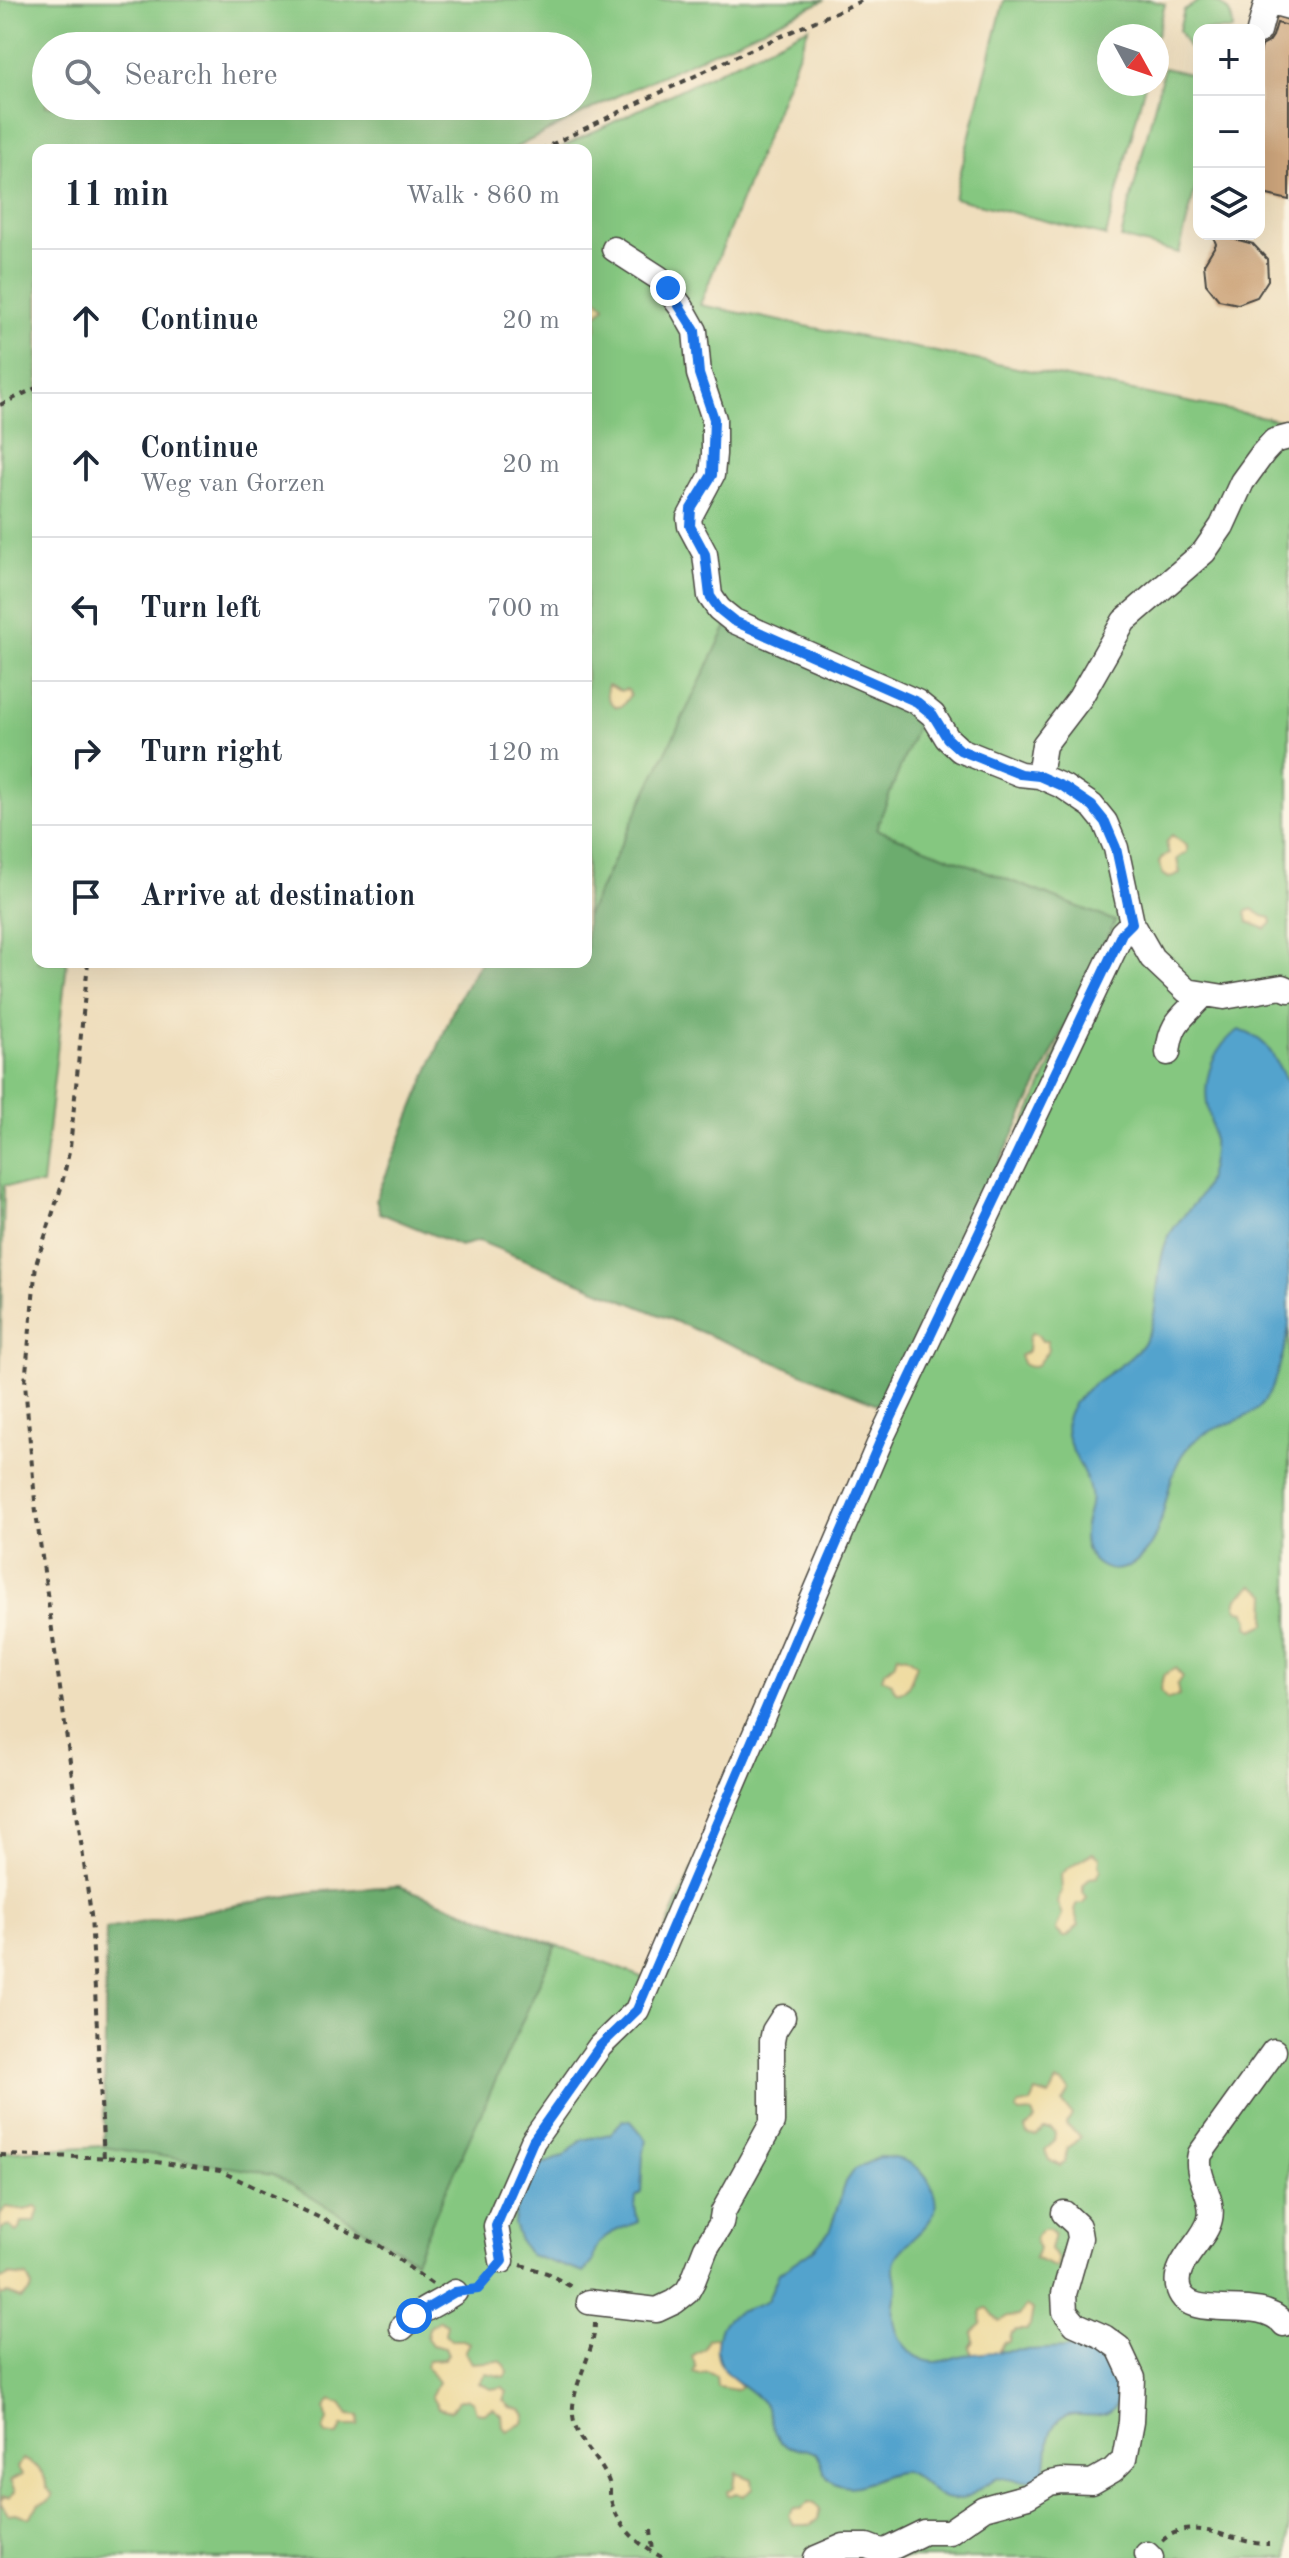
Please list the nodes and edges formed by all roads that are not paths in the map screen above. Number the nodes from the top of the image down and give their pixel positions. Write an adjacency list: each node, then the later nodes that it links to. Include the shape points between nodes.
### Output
1 (1289, 7): 2 (lane, via 1267,1)
2 (1261, 24)
3 (614, 249): 5 (lane, via 659,278 695,331 699,374 714,419 714,454 712,475 689,518 705,554 710,596 719,609 734,621 917,702 960,750 1020,774)
4 (1289, 437): 5 (lane, via 1274,441 1263,453 1204,552 1124,621 1080,698 1044,745)
5 (1039, 776): 6 (lane, via 1092,806 1105,822 1123,873)
6 (1132, 923): 8 (lane, via 1152,958 1187,991); 13 (lane, via 1115,947 882,1437 637,2010 600,2046 533,2141 496,2226)
7 (1289, 990): 8 (lane)
8 (1204, 994): 9 (lane, via 1175,1023)
9 (1168, 1053)
10 (783, 2017): 15 (lane, via 772,2041 772,2123 687,2292 657,2310)
11 (1274, 2051): 16 (lane, via 1200,2154 1198,2175 1211,2215 1203,2238 1181,2268 1178,2284 1194,2305 1261,2310)
12 (1064, 2213): 18 (lane, via 1078,2226 1080,2238 1064,2294 1065,2312 1075,2324 1119,2348 1133,2378 1124,2459 1092,2482 1050,2483 1028,2496 984,2508 949,2532 924,2532 880,2551 844,2546)
13 (502, 2261)
14 (455, 2292): 17 (lane)
15 (589, 2302)
16 (1284, 2324)
17 (402, 2328)
18 (816, 2558)

